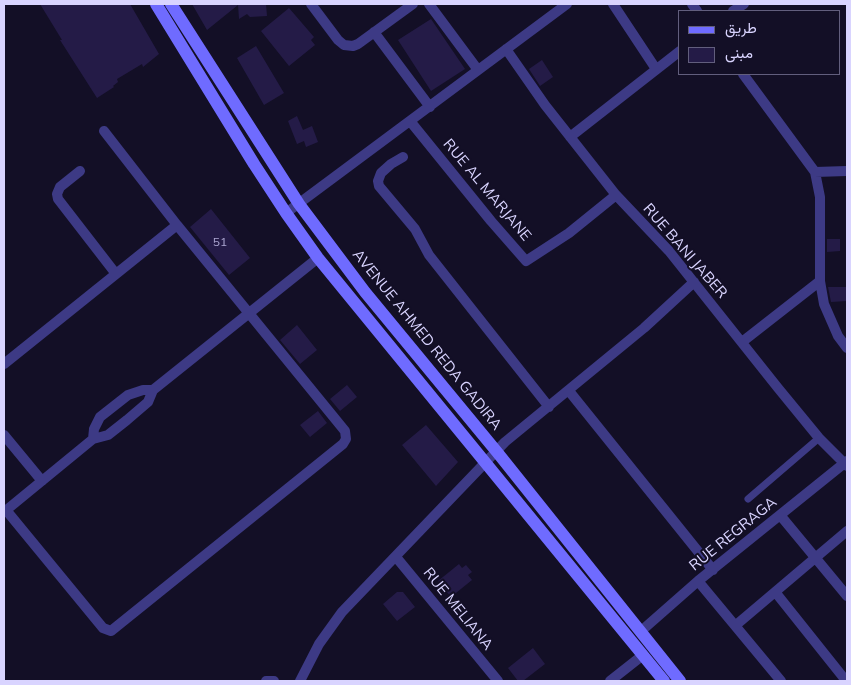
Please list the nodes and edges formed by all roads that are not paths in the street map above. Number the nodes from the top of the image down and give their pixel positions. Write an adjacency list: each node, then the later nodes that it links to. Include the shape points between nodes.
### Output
1 (156, 4): 24 (main road)
2 (171, 4): 23 (main road, AVENUE AHMED REDA GADIRA)
3 (311, 4): 8 (street, via 344,45 358,44)
4 (413, 4): 8 (street)
5 (429, 4): 12 (street)
6 (567, 4): 9 (street)
7 (613, 4): 11 (street)
8 (374, 32): 14 (street)
9 (506, 49): 12 (street); 17 (street, RUE BANI JABER)
10 (678, 52): 11 (street)
11 (656, 69): 17 (street)
12 (478, 70): 14 (street)
13 (744, 75): 20 (street)
14 (430, 107): 15 (street)
15 (410, 121): 22 (street, RUE AL MARJANE, via 526,261 569,233); 23 (street)
16 (104, 131): 25 (street)
17 (570, 137): 22 (street, RUE BANI JABER)
18 (403, 157): 37 (street, via 381,173 379,186 414,229 429,255)
19 (80, 171): 27 (street, via 60,187 58,199)
20 (815, 172): 21 (street); 28 (street, via 820,197)
21 (847, 172)
22 (616, 195): 29 (street, RUE BANI JABER)
23 (299, 204): 24 (street); 41 (main road, AVENUE AHMED REDA GADIRA, via 365,292)
24 (286, 213): 26 (main road)
25 (177, 225): 27 (street); 30 (street)
26 (318, 258): 30 (street); 42 (main road)
27 (116, 274): 34 (street)
28 (820, 281): 31 (street, via 824,304); 32 (street)
29 (694, 282): 32 (street, RUE BANI JABER); 36 (street)
30 (250, 312): 35 (street); 46 (street, via 345,430 343,444 111,631 103,628)
31 (843, 335): 33 (street)
32 (742, 342): 40 (street, RUE BANI JABER)
33 (847, 348)
34 (4, 364)
35 (153, 390): 39 (street, via 148,402 128,420 108,435); 39 (street, via 128,395 100,417)
36 (569, 390): 37 (street); 51 (street)
37 (550, 407): 41 (street)
38 (4, 435): 44 (street)
39 (93, 438): 44 (street)
40 (820, 438): 43 (street, RUE BANI JABER); 45 (street)
41 (497, 452): 42 (street); 56 (main road, AVENUE AHMED REDA GADIRA)
42 (485, 463): 49 (street); 57 (main road)
43 (846, 464): 47 (street, RUE REGRAGA)
44 (42, 481): 46 (street)
45 (748, 499)
46 (5, 511)
47 (780, 515): 50 (street); 51 (street, RUE REGRAGA)
48 (847, 531): 50 (street)
49 (396, 557): 61 (street, via 342,612 310,659); 62 (street, RUE MELIANA)
50 (815, 558): 53 (street); 54 (street)
51 (713, 570): 52 (street, RUE REGRAGA)
52 (698, 581): 55 (street); 56 (street, RUE REGRAGA)
53 (776, 593): 55 (street); 58 (street)
54 (847, 596)
55 (736, 625): 66 (street)
56 (640, 632): 65 (main road, AVENUE AHMED REDA GADIRA)
57 (643, 655): 63 (street); 64 (main road)
58 (843, 677)
59 (266, 681): 60 (street)
60 (274, 681)
61 (300, 681)
62 (498, 681)
63 (610, 681)
64 (664, 681)
65 (680, 681)
66 (781, 681)

